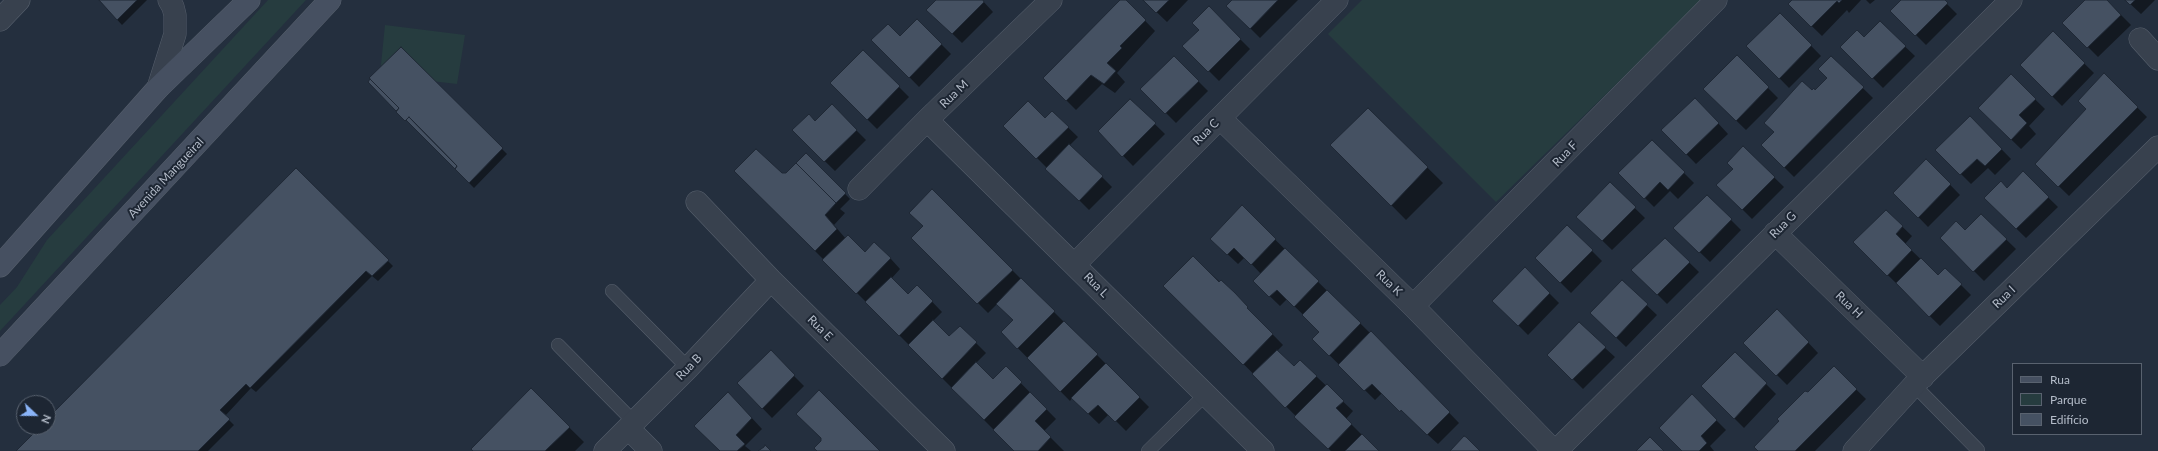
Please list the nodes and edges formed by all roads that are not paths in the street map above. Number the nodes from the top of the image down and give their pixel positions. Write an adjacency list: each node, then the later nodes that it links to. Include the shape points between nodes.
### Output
1 (19, 0): 9 (street)
2 (169, 0): 12 (street, via 174,11 175,34)
3 (248, 0): 12 (street)
4 (330, 0): 25 (street, Avenida Mangueiral)
5 (1051, 0): 14 (street, Rua M)
6 (1337, 0): 13 (street, Rua C)
7 (1716, 0): 23 (street, Rua F)
8 (2010, 0): 18 (street, Rua G)
9 (0, 20)
10 (2140, 39): 11 (street)
11 (2158, 59)
12 (158, 88): 20 (street)
13 (1220, 118): 19 (street, Rua C); 23 (street, Rua K)
14 (927, 120): 16 (street, Rua M); 19 (street, Rua L)
15 (2158, 147): 27 (street, Rua I)
16 (859, 189)
17 (697, 202): 21 (street, Rua E)
18 (1775, 233): 27 (street, Rua H); 37 (street, Rua G)
19 (1075, 264): 28 (street, Rua L)
20 (0, 266)
21 (771, 280): 26 (street, Rua B); 34 (street, Rua E)
22 (612, 291): 26 (lane)
23 (1414, 306): 37 (street, Rua K)
24 (558, 345): 29 (lane)
25 (0, 355)
26 (688, 368): 29 (street, Rua B)
27 (1918, 381): 30 (street, Rua I); 31 (lane)
28 (1206, 394): 35 (lane); 36 (street, Rua L)
29 (631, 425): 32 (street, Rua B); 33 (street)
30 (1863, 448)
31 (1978, 450)
32 (605, 451)
33 (651, 451)
34 (944, 451)
35 (1148, 451)
36 (1263, 451)
37 (1555, 451)

